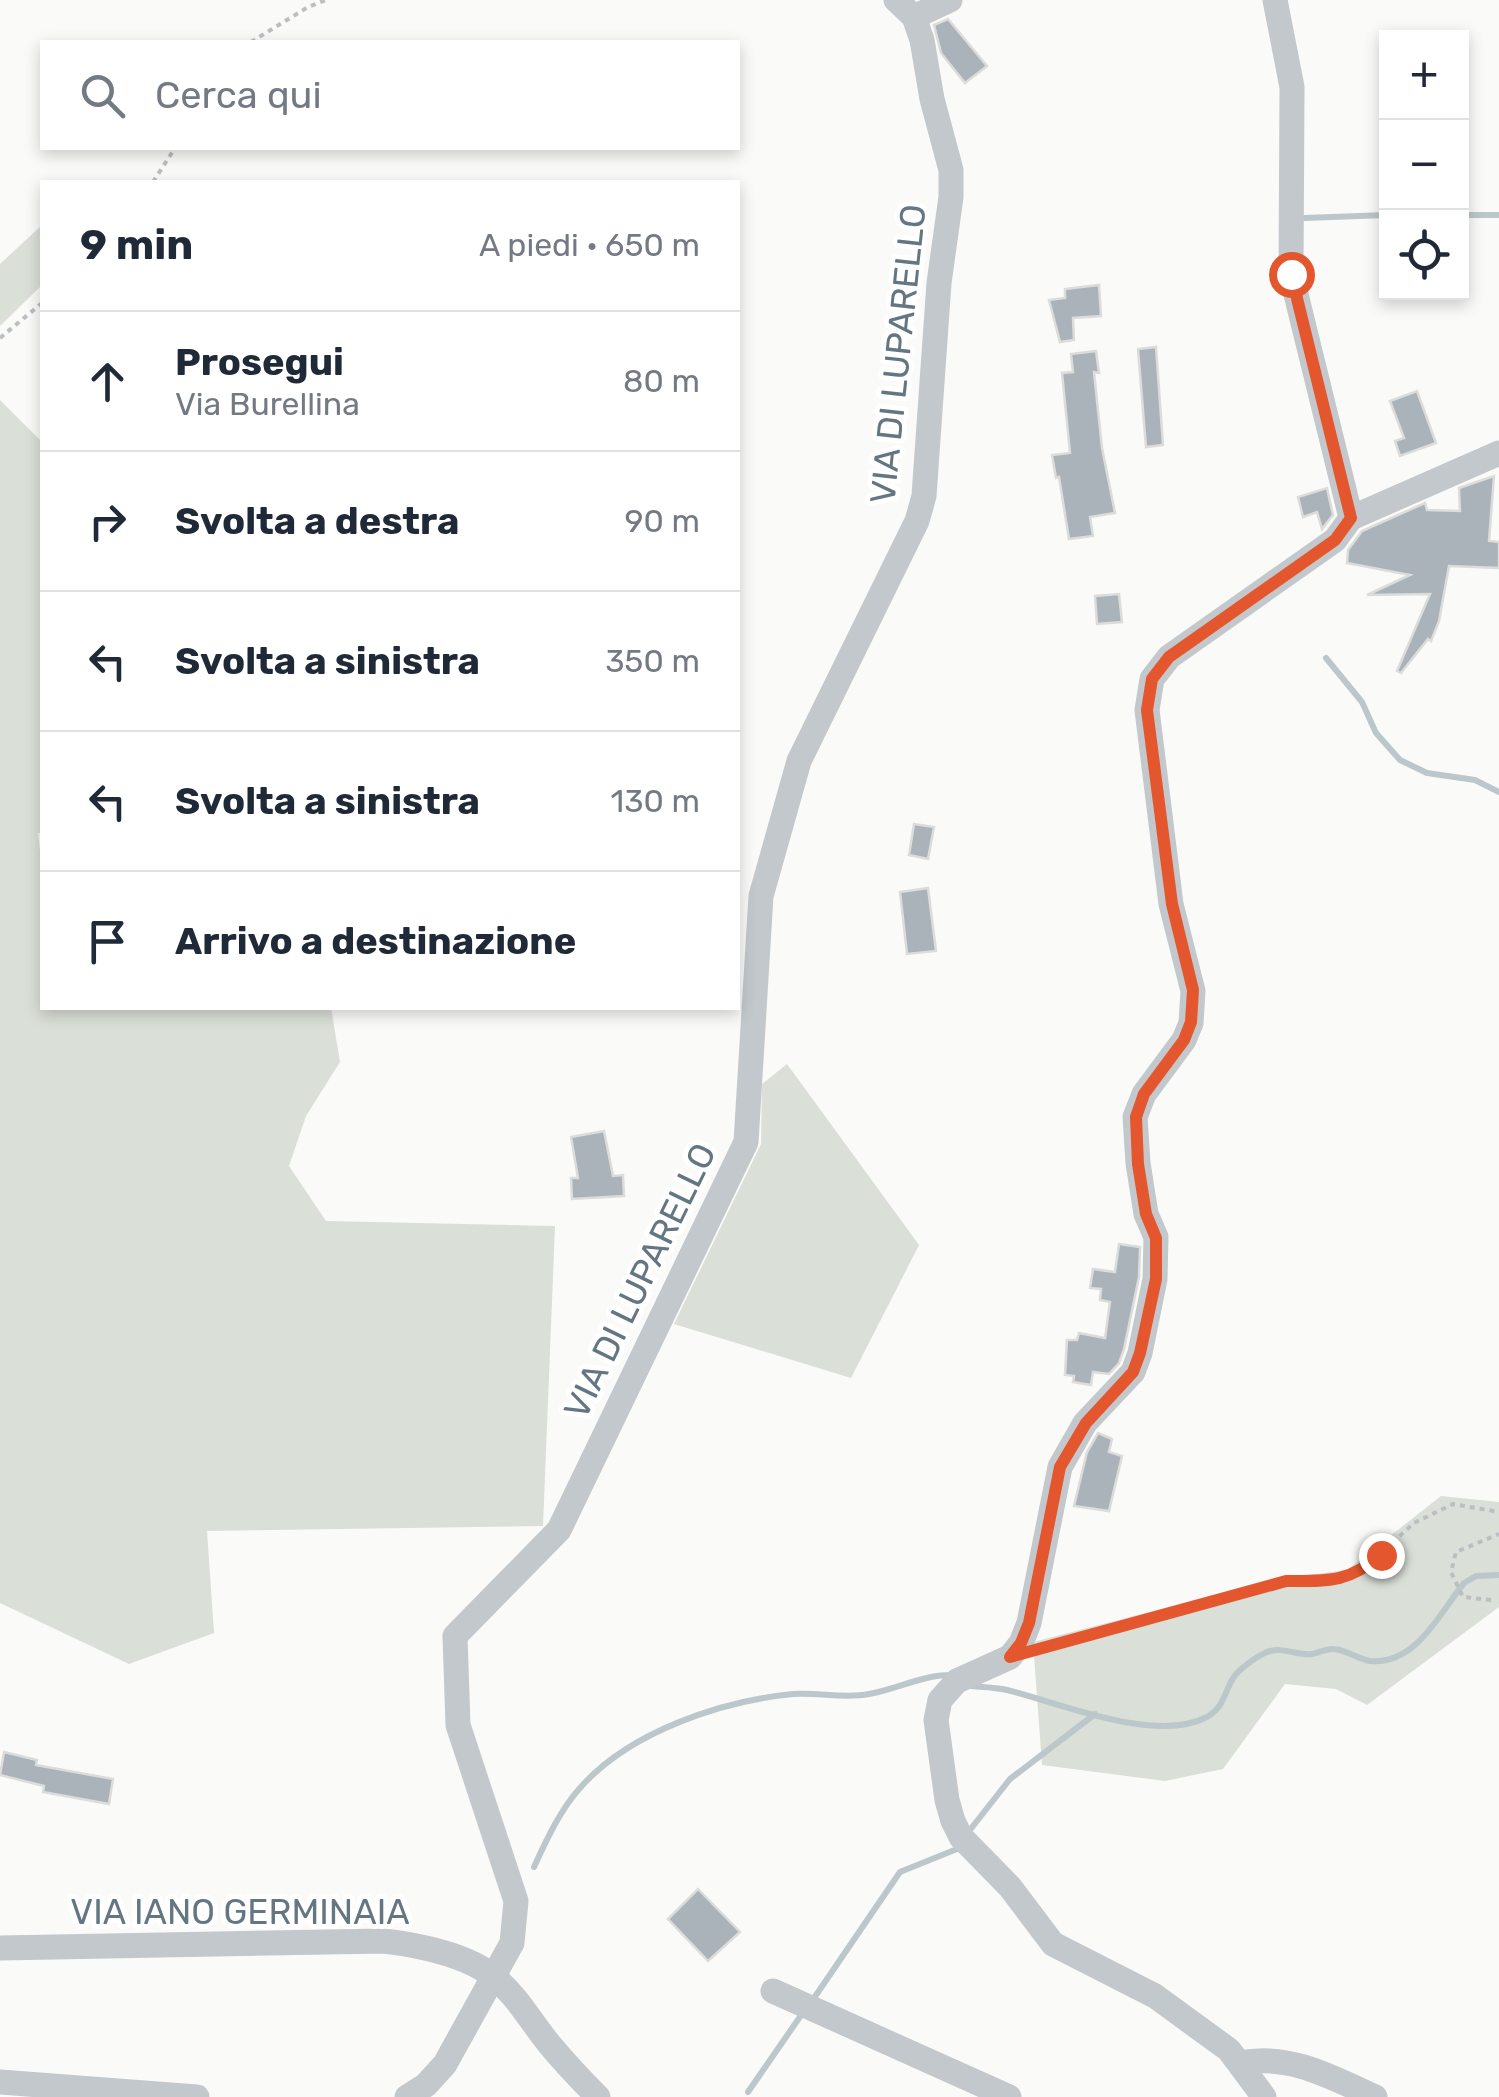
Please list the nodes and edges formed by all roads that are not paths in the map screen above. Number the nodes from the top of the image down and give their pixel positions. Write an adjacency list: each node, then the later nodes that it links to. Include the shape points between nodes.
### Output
1 (950, 0): 3 (street)
2 (1275, 0): 5 (street, via 1292,87 1291,274)
3 (905, 8): 7 (street, VIA DI LUPARELLO, via 951,170 924,496 799,761 761,896 746,1142 559,1530 455,1636 458,1724 516,1901 512,1943)
4 (1499, 453): 5 (street)
5 (1351, 518): 9 (street, via 1335,540 1169,657 1152,679 1147,710 1159,819 1193,990 1184,1040 1144,1094 1136,1117 1146,1214 1156,1238 1156,1279 1133,1372 1086,1423 1060,1467 1021,1643 1010,1657 956,1681 940,1700 936,1720 946,1800 961,1837 1053,1944 1155,1996)
6 (0, 1948): 7 (street, VIA IANO GERMINAIA, via 384,1941 450,1955)
7 (492, 1975): 11 (street, VIA DI LUPARELLO); 14 (street, VIA IANO GERMINAIA)
8 (773, 1991): 15 (street)
9 (1240, 2063): 16 (street); 17 (street, via 1285,2060)
10 (0, 2082): 12 (street)
11 (439, 2086): 13 (street, VIA DI LUPARELLO)
12 (197, 2097)
13 (407, 2097)
14 (598, 2097)
15 (1008, 2097)
16 (1264, 2097)
17 (1376, 2097)

